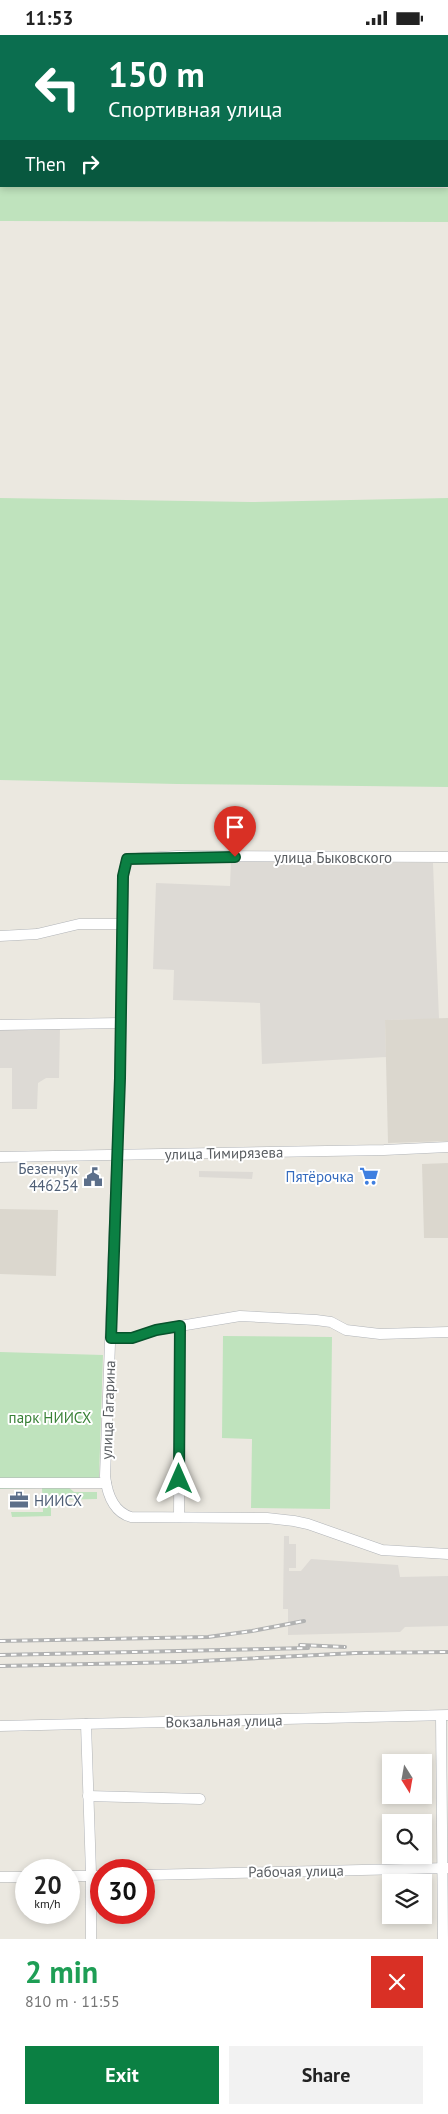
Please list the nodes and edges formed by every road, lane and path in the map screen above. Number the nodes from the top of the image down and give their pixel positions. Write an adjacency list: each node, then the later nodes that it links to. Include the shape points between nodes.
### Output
1 (448, 857): 2 (street, улица Быковского)
2 (127, 859): 3 (street, улица Гагарина, via 123,876)
3 (122, 924): 4 (street, via 78,924 37,934); 5 (street, улица Гагарина)
4 (0, 936)
5 (120, 1023): 6 (street); 8 (street, улица Гагарина)
6 (0, 1025)
7 (448, 1147): 8 (street, улица Тимирязева)
8 (118, 1155): 9 (street, улица Тимирязева); 12 (street, улица Гагарина)
9 (0, 1157)
10 (180, 1326): 11 (street, via 240,1316 316,1320 331,1322 346,1330 380,1334); 12 (street, via 132,1338); 15 (street)
11 (448, 1332)
12 (111, 1338): 14 (street, улица Гагарина)
13 (0, 1483): 14 (street)
14 (106, 1483): 15 (street, via 112,1501 126,1516)
15 (179, 1517): 16 (street, via 294,1521 382,1550)
16 (448, 1554)
17 (444, 1715): 18 (street, Вокзальная улица); 23 (street)
18 (86, 1724): 19 (street, Вокзальная улица); 20 (street)
19 (0, 1726)
20 (88, 1796): 21 (street); 22 (street)
21 (200, 1799)
22 (94, 1859)
23 (445, 1868): 24 (street, Рабочая улица); 28 (street)
24 (155, 1875)
25 (0, 1877): 26 (street)
26 (15, 1877)
27 (92, 1924): 29 (street)
28 (445, 1933)
29 (91, 1939)

